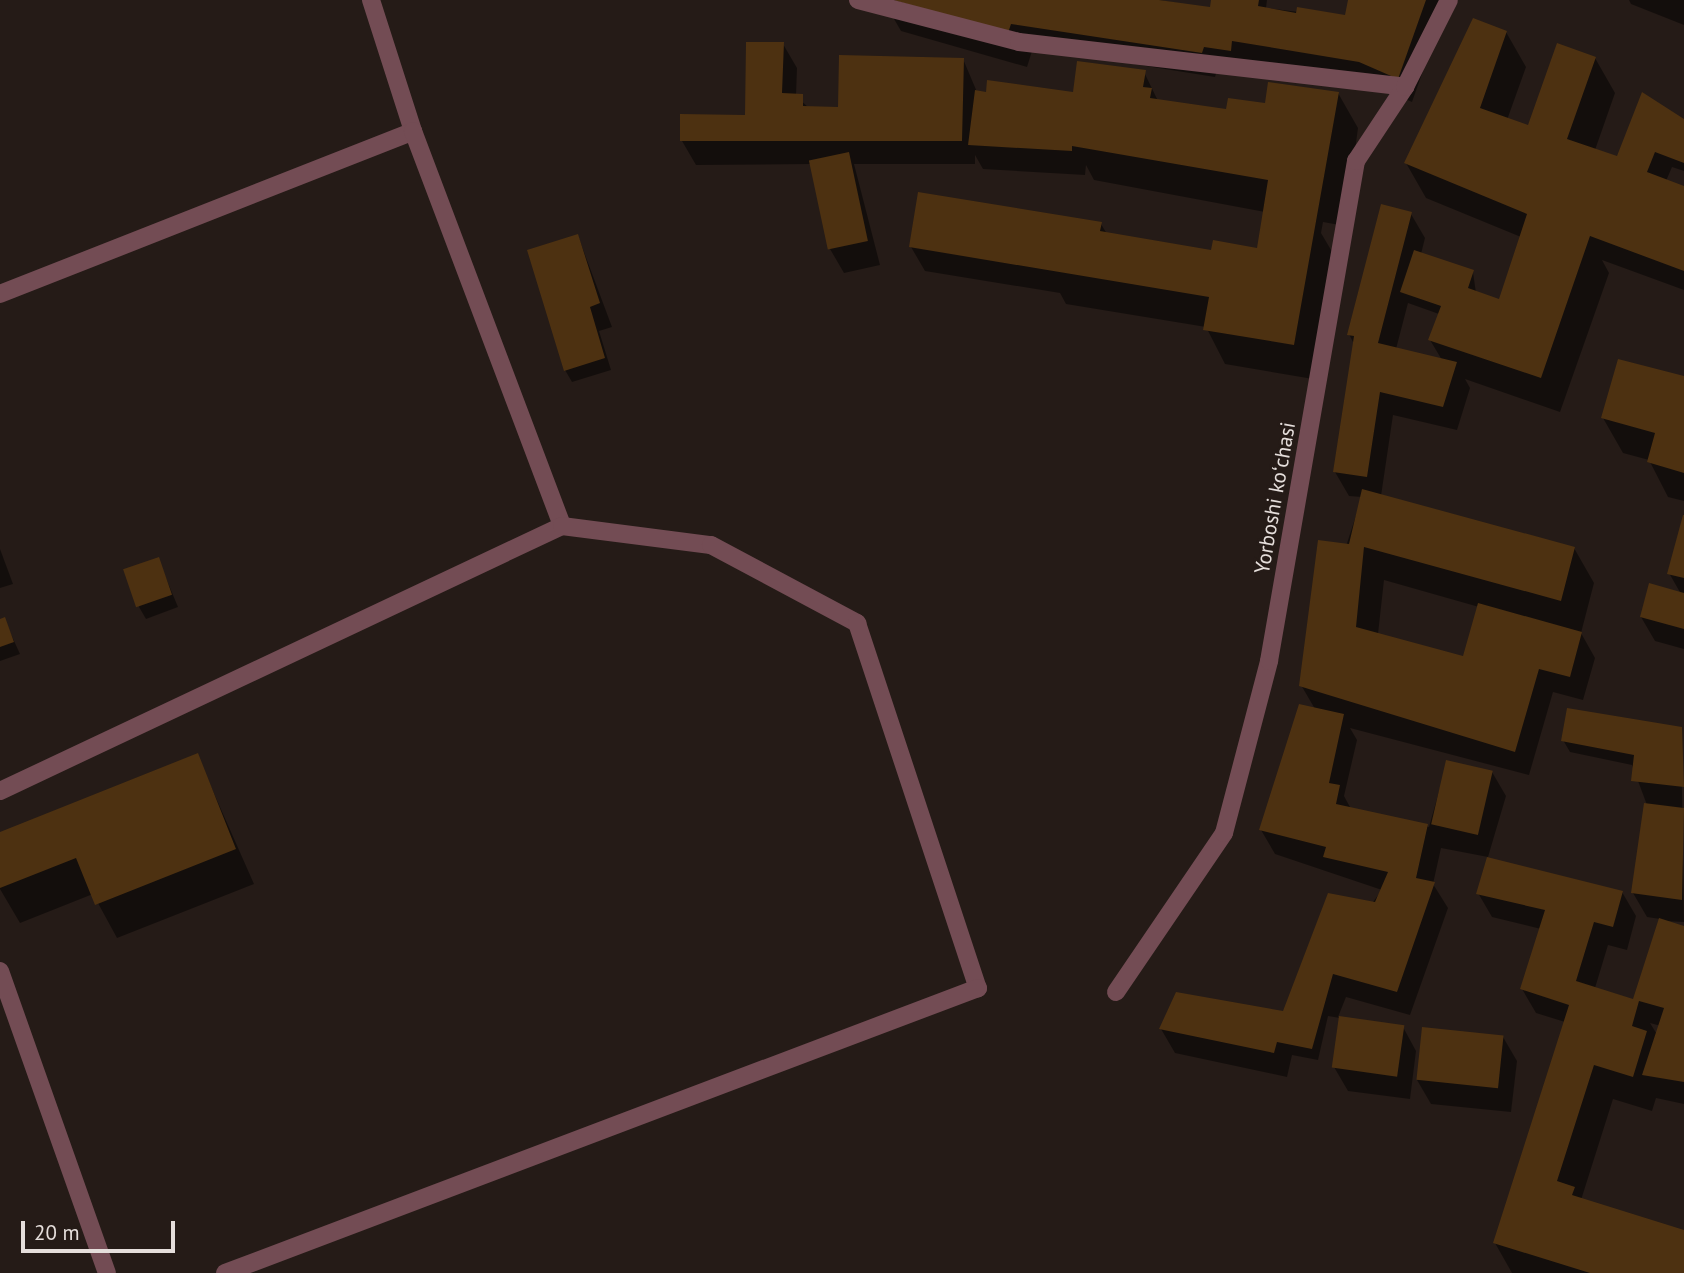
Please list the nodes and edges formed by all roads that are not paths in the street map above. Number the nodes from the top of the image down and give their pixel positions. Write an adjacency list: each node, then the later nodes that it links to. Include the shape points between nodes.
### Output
1 (371, 0): 5 (street)
2 (858, 0): 4 (street, via 1018,42)
3 (1449, 0): 4 (street, Yorboshi koʻchasi)
4 (1405, 87): 10 (street, Yorboshi koʻchasi, via 1356,161 1269,661 1224,832)
5 (413, 131): 6 (street); 7 (street)
6 (0, 294)
7 (562, 526): 8 (street); 12 (street, via 711,545 857,623 978,988)
8 (0, 791)
9 (0, 971): 11 (street)
10 (1116, 992)
11 (107, 1273)
12 (225, 1273)

